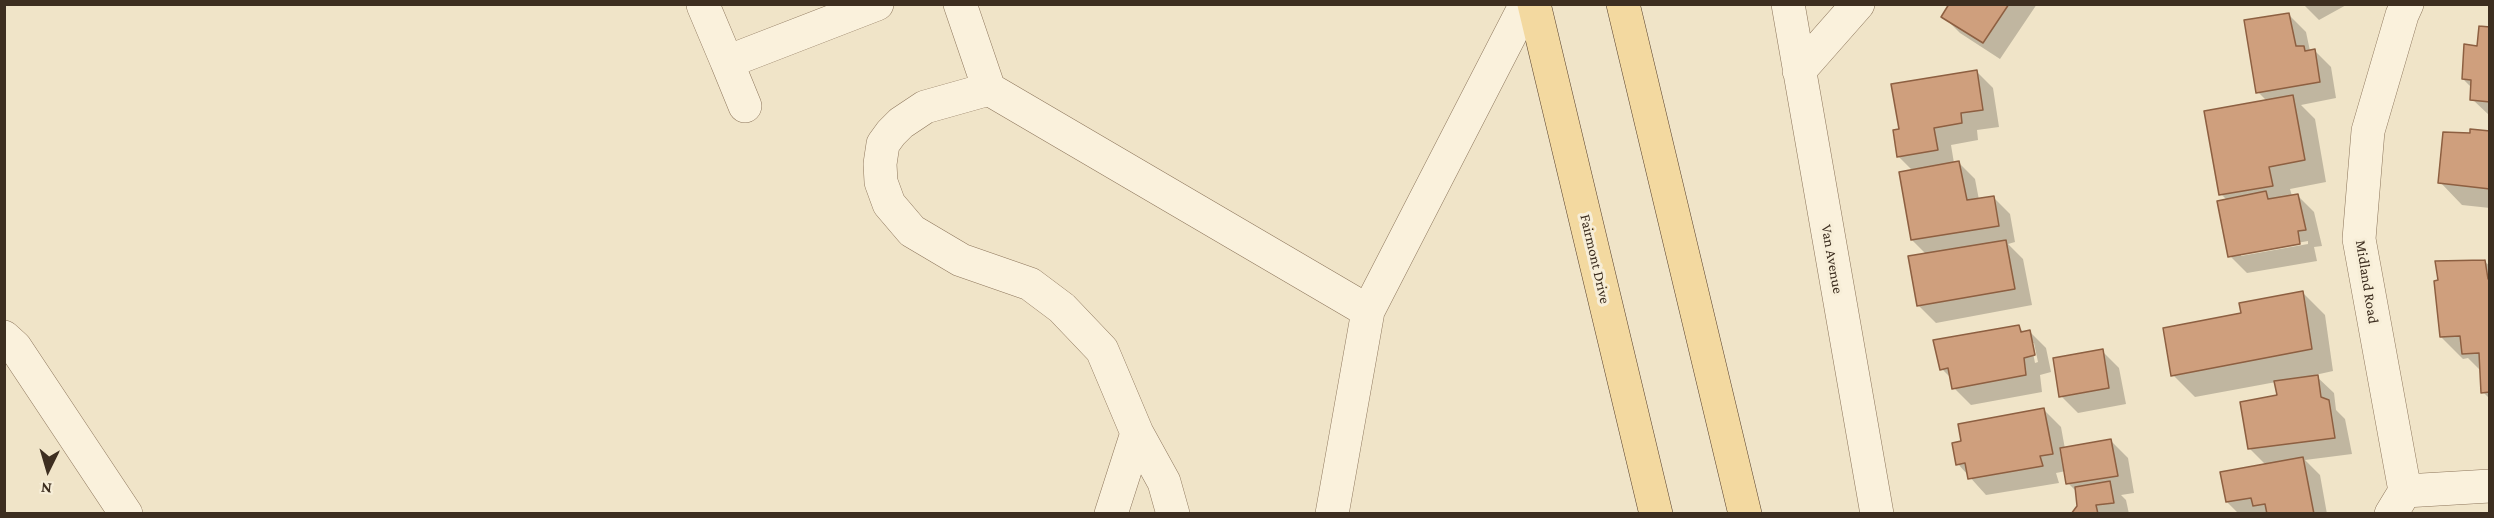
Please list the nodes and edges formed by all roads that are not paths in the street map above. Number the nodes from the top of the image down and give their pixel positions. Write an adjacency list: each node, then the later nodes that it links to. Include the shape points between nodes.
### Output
1 (877, 4): 10 (street)
2 (960, 4): 12 (street)
3 (1526, 4): 14 (street)
4 (1534, 4): 23 (main road, Fairmont Drive)
5 (1623, 4): 24 (main road)
6 (1788, 4): 11 (street, Van Avenue)
7 (1858, 4): 11 (street)
8 (2407, 4): 18 (street, Midland Road, via 2368,131 2359,239)
9 (703, 5): 10 (street)
10 (727, 62): 13 (street)
11 (1799, 71): 25 (street, Van Avenue)
12 (988, 89): 14 (street); 16 (street, via 926,107 891,133 883,144 880,164 889,204 912,231 961,260 1030,284 1062,308 1102,350)
13 (745, 106)
14 (1368, 311): 22 (street)
15 (4, 337): 19 (street, via 15,347)
16 (1137, 433): 20 (street); 21 (street, via 1164,482)
17 (2490, 486): 18 (street)
18 (2398, 502)
19 (126, 513)
20 (1111, 513)
21 (1173, 513)
22 (1332, 513)
23 (1656, 513)
24 (1745, 513)
25 (1877, 513)

